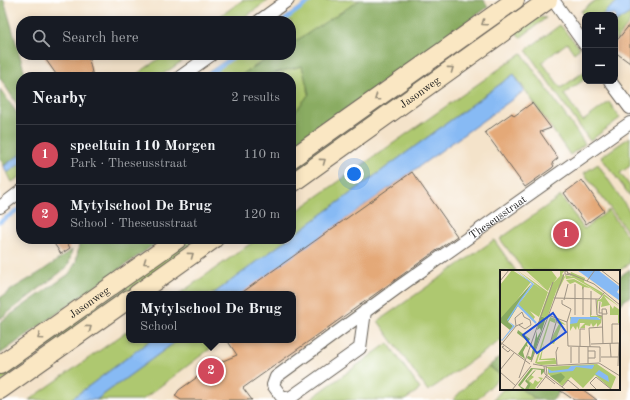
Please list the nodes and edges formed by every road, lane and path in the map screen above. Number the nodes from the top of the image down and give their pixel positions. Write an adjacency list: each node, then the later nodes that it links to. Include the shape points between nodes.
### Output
1 (288, 0): 5 (street)
2 (515, 0): 12 (street, Jasonweg, one-way to 12)
3 (548, 0): 13 (street, Jasonweg, one-way to 3)
4 (553, 0): 6 (street)
5 (266, 16)
6 (582, 41)
7 (204, 60): 8 (street)
8 (187, 72)
9 (612, 84): 10 (street)
10 (630, 108)
11 (630, 122): 20 (street, Theseusstraat)
12 (296, 155)
13 (296, 180)
14 (16, 195): 15 (street)
15 (0, 207)
16 (171, 244): 21 (street, Jasonweg, one-way to 21)
17 (207, 244): 18 (street, one-way to 17)
18 (141, 291)
19 (126, 302): 22 (street, Jasonweg, one-way to 19)
20 (365, 311): 20 (street, Theseusstraat, via 276,377 273,385 281,396 290,398 360,348)
21 (0, 365)
22 (0, 390)

